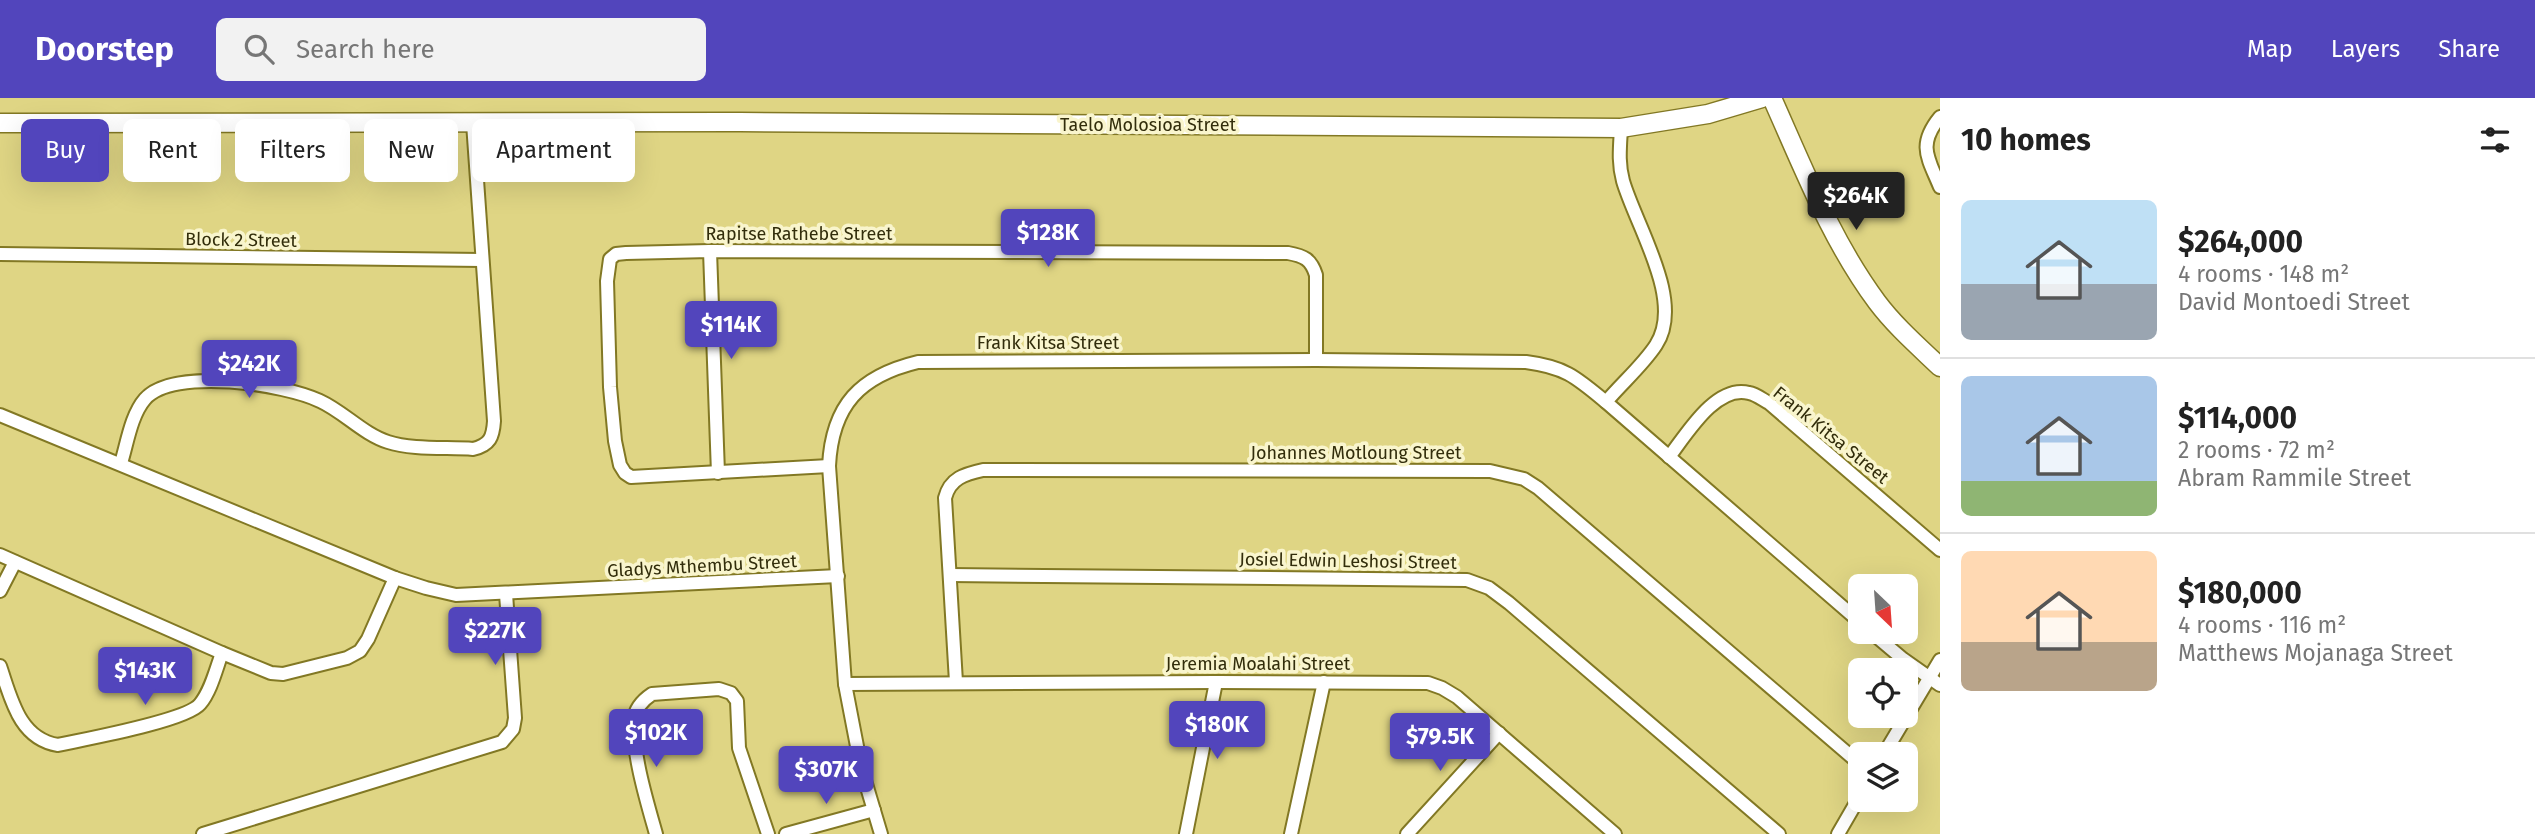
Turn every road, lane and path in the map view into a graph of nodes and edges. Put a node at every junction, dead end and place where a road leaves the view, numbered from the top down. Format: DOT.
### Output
graph roads {
  1 [pos="1762,98"];
  2 [pos="1772,98"];
  3 [pos="1940,117"];
  4 [pos="0,123"];
  5 [pos="472,123"];
  6 [pos="635,123"];
  7 [pos="1621,128"];
  8 [pos="477,182"];
  9 [pos="1940,187"];
  10 [pos="710,251"];
  11 [pos="0,254"];
  12 [pos="482,260"];
  13 [pos="1316,360"];
  14 [pos="1940,367"];
  15 [pos="1606,401"];
  16 [pos="0,415"];
  17 [pos="1669,457"];
  18 [pos="121,463"];
  19 [pos="829,466"];
  20 [pos="718,473"];
  21 [pos="1940,550"];
  22 [pos="0,555"];
  23 [pos="15,562"];
  24 [pos="950,575"];
  25 [pos="838,576"];
  26 [pos="394,578"];
  27 [pos="0,592"];
  28 [pos="506,594"];
  29 [pos="1848,612"];
  30 [pos="1886,644"];
  31 [pos="222,653"];
  32 [pos="1940,660"];
  33 [pos="0,666"];
  34 [pos="1216,681"];
  35 [pos="956,682"];
  36 [pos="1324,682"];
  37 [pos="1934,682"];
  38 [pos="845,684"];
  39 [pos="1499,733"];
  40 [pos="1892,742"];
  41 [pos="1848,754"];
  42 [pos="874,810"];
  43 [pos="1851,812"];
  44 [pos="203,834"];
  45 [pos="656,834"];
  46 [pos="768,834"];
  47 [pos="786,834"];
  48 [pos="881,834"];
  49 [pos="1186,834"];
  50 [pos="1291,834"];
  51 [pos="1407,834"];
  52 [pos="1615,834"];
  53 [pos="1779,834"];
  54 [pos="1838,834"];
  1 -- 7 [label="street, Taelo Molosioa Street"];
  2 -- 14 [label="street"];
  3 -- 9 [label="street"];
  4 -- 5 [label="street, Taelo Molosioa Street"];
  6 -- 7 [label="street, Taelo Molosioa Street"];
  7 -- 15 [label="street"];
  8 -- 12 [label="street"];
  10 -- 13 [label="street, Rapitse Rathebe Street"];
  10 -- 20 [label="street"];
  10 -- 20 [label="street, Rapitse Rathebe Street"];
  11 -- 12 [label="street, Block 2 Street"];
  12 -- 18 [label="street"];
  13 -- 15 [label="street, Frank Kitsa Street"];
  13 -- 19 [label="street, Frank Kitsa Street"];
  15 -- 17 [label="street, Frank Kitsa Street"];
  16 -- 18 [label="street, Gladys Mthembu Street"];
  17 -- 21 [label="street, Frank Kitsa Street"];
  17 -- 29 [label="street, Frank Kitsa Street"];
  18 -- 26 [label="street, Gladys Mthembu Street"];
  19 -- 20 [label="street, Rapitse Rathebe Street"];
  19 -- 25 [label="street, Frank Kitsa Street"];
  22 -- 23 [label="street"];
  23 -- 27 [label="street"];
  23 -- 31 [label="street"];
  24 -- 35 [label="street, Johannes Motloung Street"];
  24 -- 41 [label="street, Johannes Motloung Street"];
  24 -- 53 [label="street, Josiel Edwin Leshosi Street"];
  25 -- 28 [label="street, Gladys Mthembu Street"];
  25 -- 38 [label="street, Frank Kitsa Street"];
  26 -- 28 [label="street, Gladys Mthembu Street"];
  26 -- 31 [label="street"];
  28 -- 44 [label="street"];
  30 -- 37 [label="street"];
  31 -- 33 [label="street"];
  32 -- 37 [label="street"];
  34 -- 35 [label="street, Jeremia Moalahi Street"];
  34 -- 36 [label="street, Jeremia Moalahi Street"];
  34 -- 49 [label="street"];
  35 -- 38 [label="street, Jeremia Moalahi Street"];
  36 -- 39 [label="street, Jeremia Moalahi Street"];
  36 -- 50 [label="street"];
  37 -- 40 [label="street"];
  38 -- 42 [label="street, Frank Kitsa Street"];
  39 -- 51 [label="street"];
  39 -- 52 [label="street, Jeremia Moalahi Street"];
  42 -- 47 [label="street"];
  42 -- 48 [label="street, Frank Kitsa Street"];
  43 -- 54 [label="street"];
  45 -- 46 [label="street"];
}
